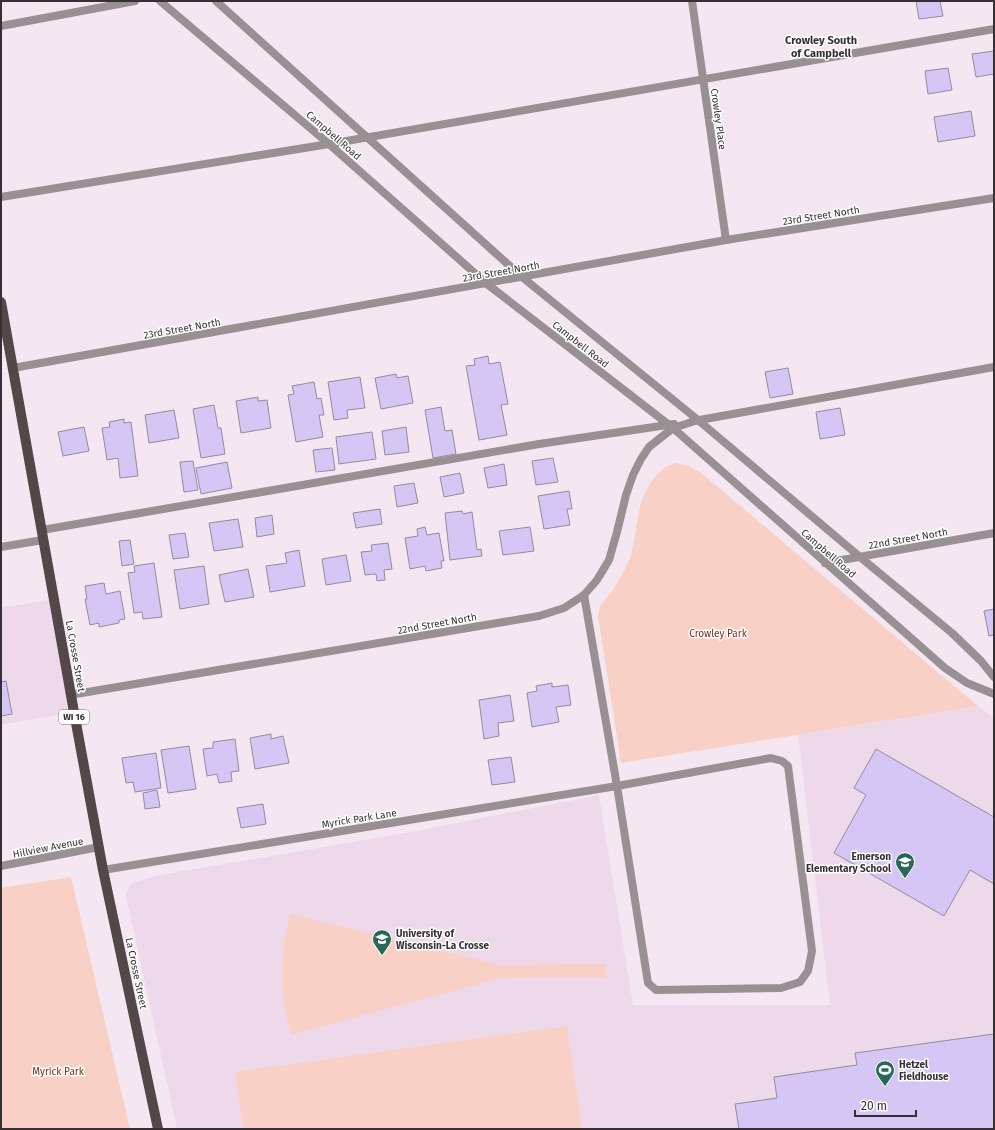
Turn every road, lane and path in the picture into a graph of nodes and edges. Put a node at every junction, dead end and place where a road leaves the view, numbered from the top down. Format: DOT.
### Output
graph roads {
  1 [pos="135,1"];
  2 [pos="160,1"];
  3 [pos="216,1"];
  4 [pos="692,1"];
  5 [pos="1,26"];
  6 [pos="994,29"];
  7 [pos="703,79"];
  8 [pos="366,137"];
  9 [pos="329,144"];
  10 [pos="1,197"];
  11 [pos="994,198"];
  12 [pos="726,240"];
  13 [pos="522,277"];
  14 [pos="487,284"];
  15 [pos="1,302"];
  16 [pos="994,367"];
  17 [pos="13,368"];
  18 [pos="698,420"];
  19 [pos="671,426"];
  20 [pos="994,533"];
  21 [pos="42,535"];
  22 [pos="1,547"];
  23 [pos="860,557"];
  24 [pos="825,563"];
  25 [pos="584,595"];
  26 [pos="994,677"];
  27 [pos="994,694"];
  28 [pos="70,695"];
  29 [pos="617,786"];
  30 [pos="99,847"];
  31 [pos="1,866"];
  32 [pos="103,870"];
  33 [pos="158,1129"];
  1 -- 5 [label="street"];
  2 -- 9 [label="street, Campbell Road"];
  3 -- 8 [label="street, Campbell Road"];
  4 -- 7 [label="street, Crowley Place"];
  6 -- 7 [label="street"];
  7 -- 8 [label="street"];
  7 -- 12 [label="street, Crowley Place"];
  8 -- 9 [label="street"];
  8 -- 13 [label="street, Campbell Road"];
  9 -- 10 [label="street"];
  9 -- 14 [label="street, Campbell Road"];
  11 -- 12 [label="street, 23rd Street North"];
  12 -- 13 [label="street, 23rd Street North"];
  13 -- 14 [label="street, 23rd Street North"];
  13 -- 18 [label="street, Campbell Road"];
  14 -- 17 [label="street, 23rd Street North"];
  14 -- 19 [label="street, Campbell Road"];
  15 -- 17 [label="main road, La Crosse Street / WI 16"];
  16 -- 18 [label="street, 22nd Street North"];
  17 -- 21 [label="main road, La Crosse Street / WI 16"];
  18 -- 19 [label="street, 22nd Street North"];
  18 -- 23 [label="street, Campbell Road"];
  19 -- 21 [label="street"];
  19 -- 24 [label="street, Campbell Road"];
  19 -- 25 [label="street, 22nd Street North"];
  20 -- 23 [label="street, 22nd Street North"];
  21 -- 22 [label="street"];
  21 -- 28 [label="main road, La Crosse Street / WI 16"];
  23 -- 24 [label="street, 22nd Street North"];
  23 -- 26 [label="street, Campbell Road"];
  24 -- 27 [label="street, Campbell Road"];
  25 -- 28 [label="street, 22nd Street North"];
  25 -- 29 [label="street"];
  28 -- 30 [label="main road, La Crosse Street / WI 16"];
  29 -- 29 [label="street, Myrick Park Lane"];
  29 -- 32 [label="street, Myrick Park Lane"];
  30 -- 31 [label="street, Hillview Avenue"];
  30 -- 32 [label="main road, La Crosse Street / WI 16"];
  32 -- 33 [label="main road, La Crosse Street / WI 16"];
}
